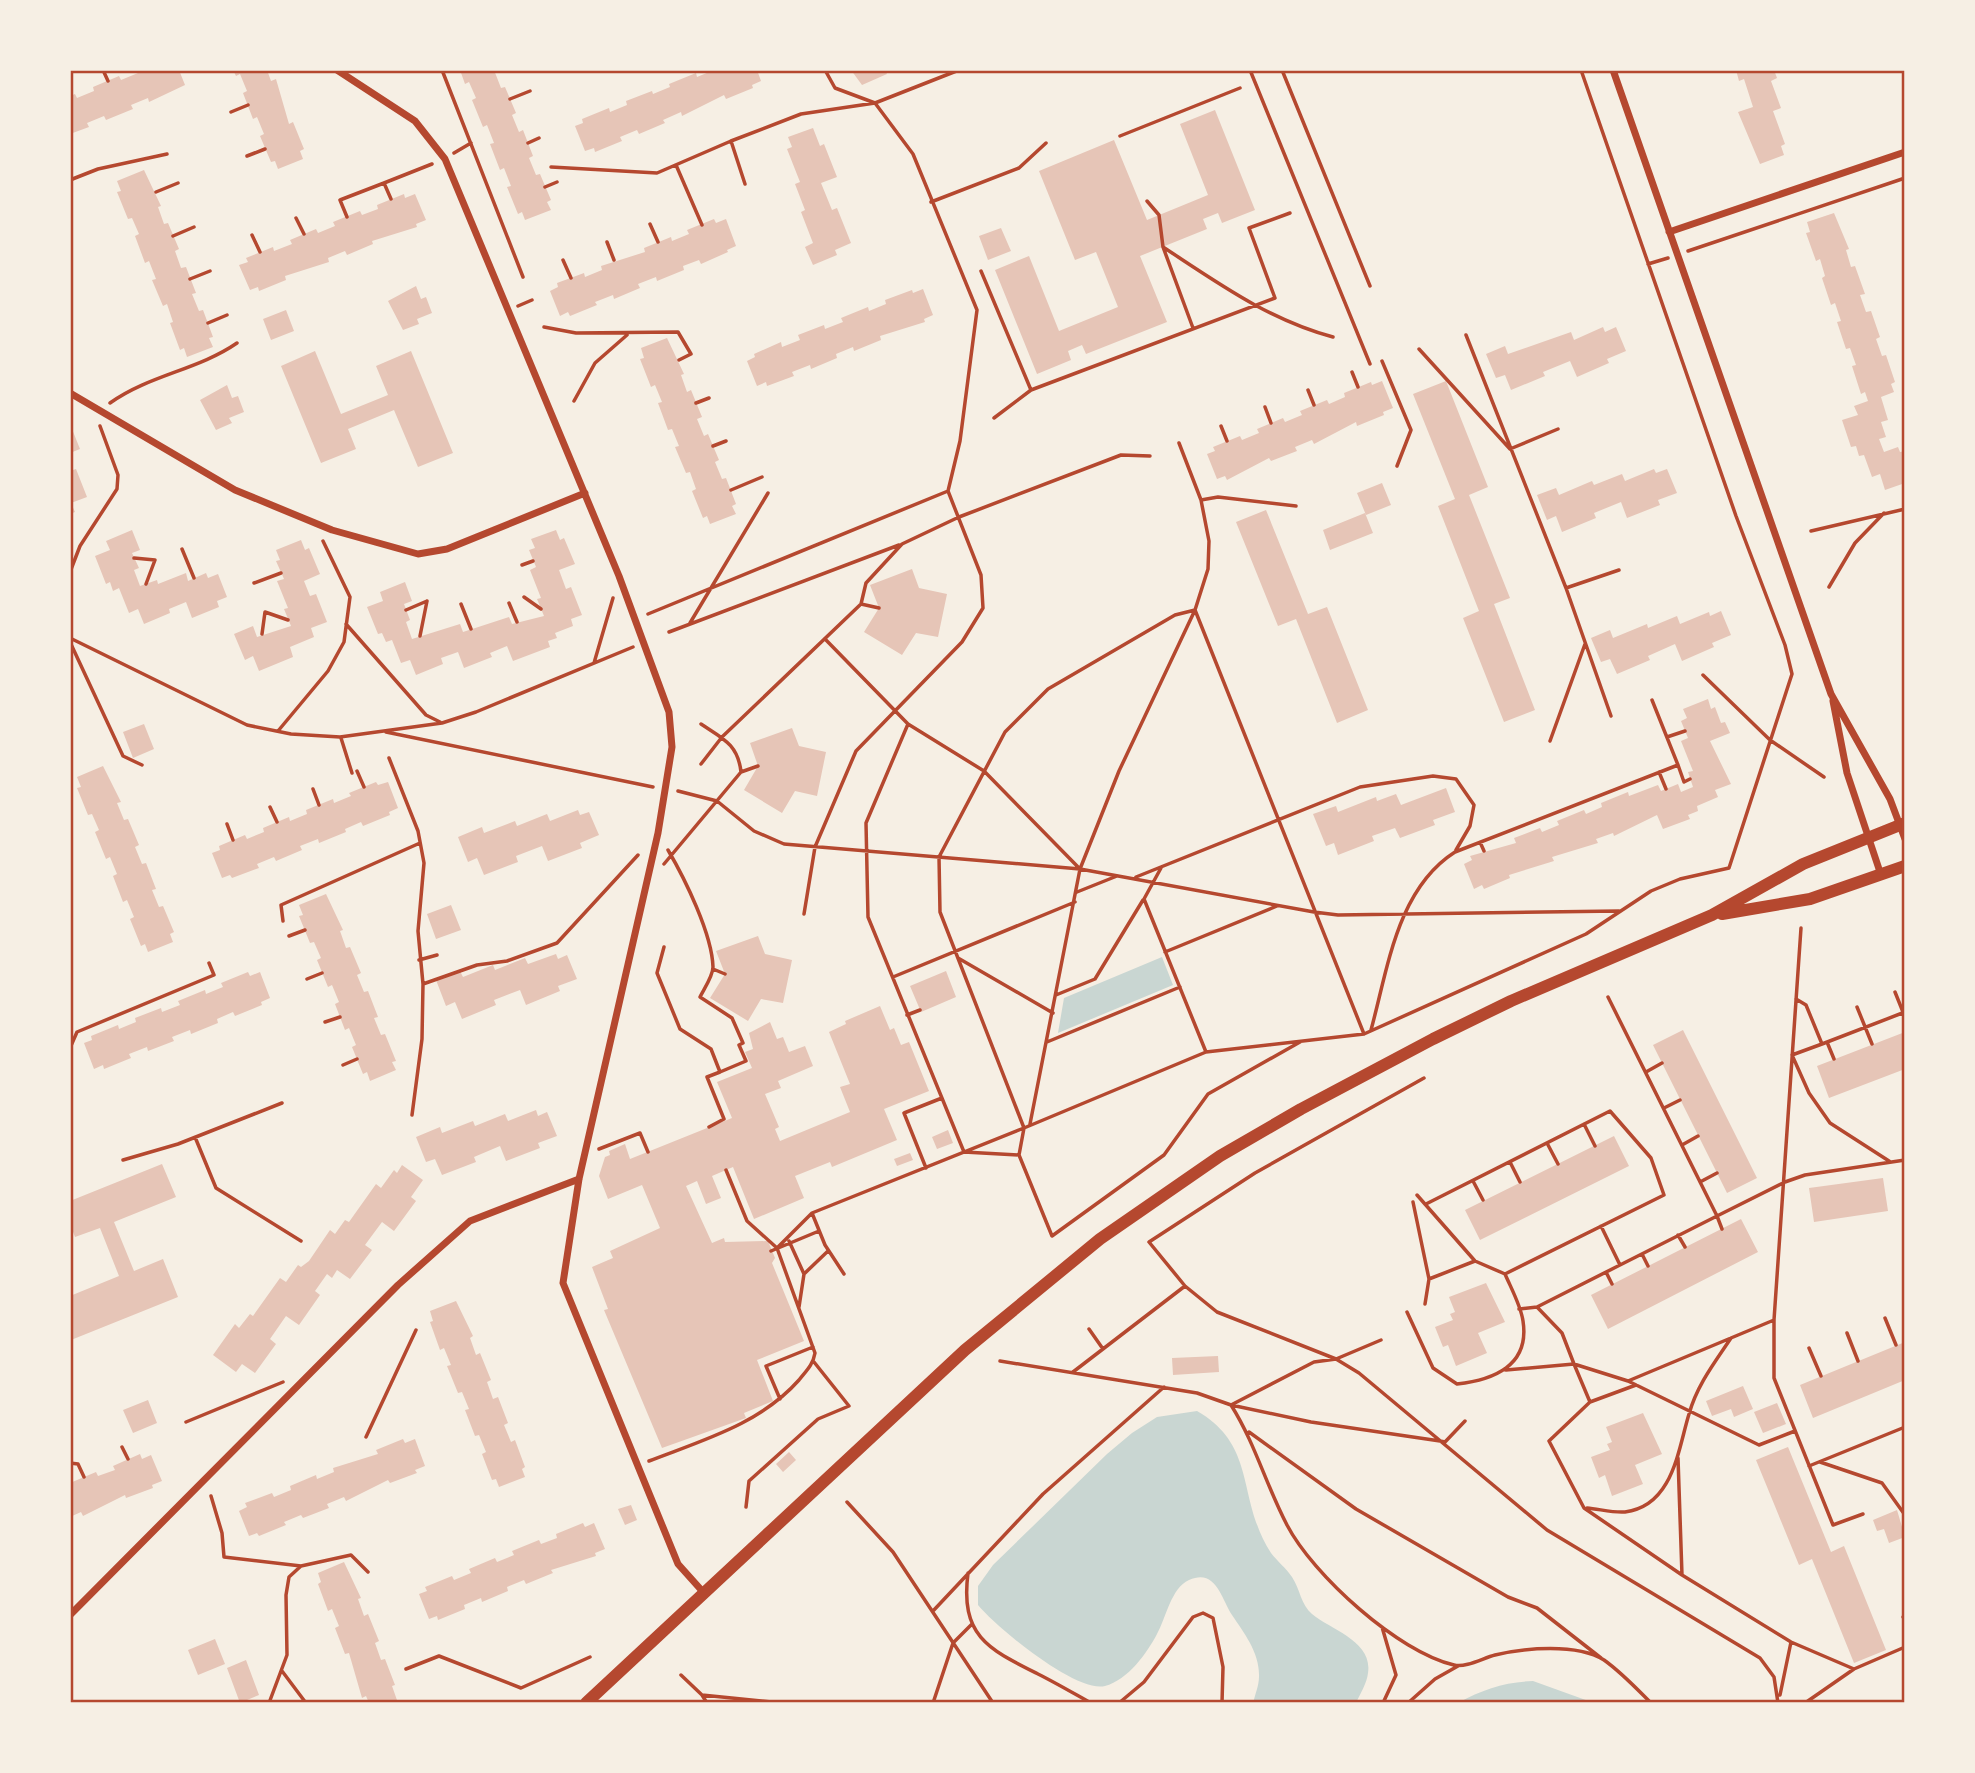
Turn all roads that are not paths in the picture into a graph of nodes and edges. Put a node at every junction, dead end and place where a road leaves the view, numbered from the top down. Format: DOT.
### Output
graph roads {
  1 [pos="337,70"];
  2 [pos="1613,70"];
  3 [pos="1905,152"];
  4 [pos="1669,232"];
  5 [pos="70,393"];
  6 [pos="585,493"];
  7 [pos="1831,694"];
  8 [pos="1903,824"];
  9 [pos="1867,836"];
  10 [pos="1905,839"];
  11 [pos="1905,866"];
  12 [pos="1881,875"];
  13 [pos="1712,915"];
  14 [pos="579,1179"];
  15 [pos="704,1593"];
  16 [pos="70,1615"];
  17 [pos="586,1703"];
  1 -- 6 [label="street"];
  2 -- 4 [label="street"];
  3 -- 4 [label="street"];
  4 -- 7 [label="street"];
  5 -- 6 [label="street"];
  6 -- 14 [label="street"];
  7 -- 8 [label="street"];
  7 -- 9 [label="street"];
  8 -- 9 [label="main road"];
  8 -- 10 [label="street"];
  9 -- 12 [label="street"];
  9 -- 13 [label="main road"];
  11 -- 12 [label="main road"];
  12 -- 13 [label="main road"];
  13 -- 15 [label="main road"];
  14 -- 15 [label="street"];
  14 -- 16 [label="street"];
  15 -- 17 [label="main road"];
}
